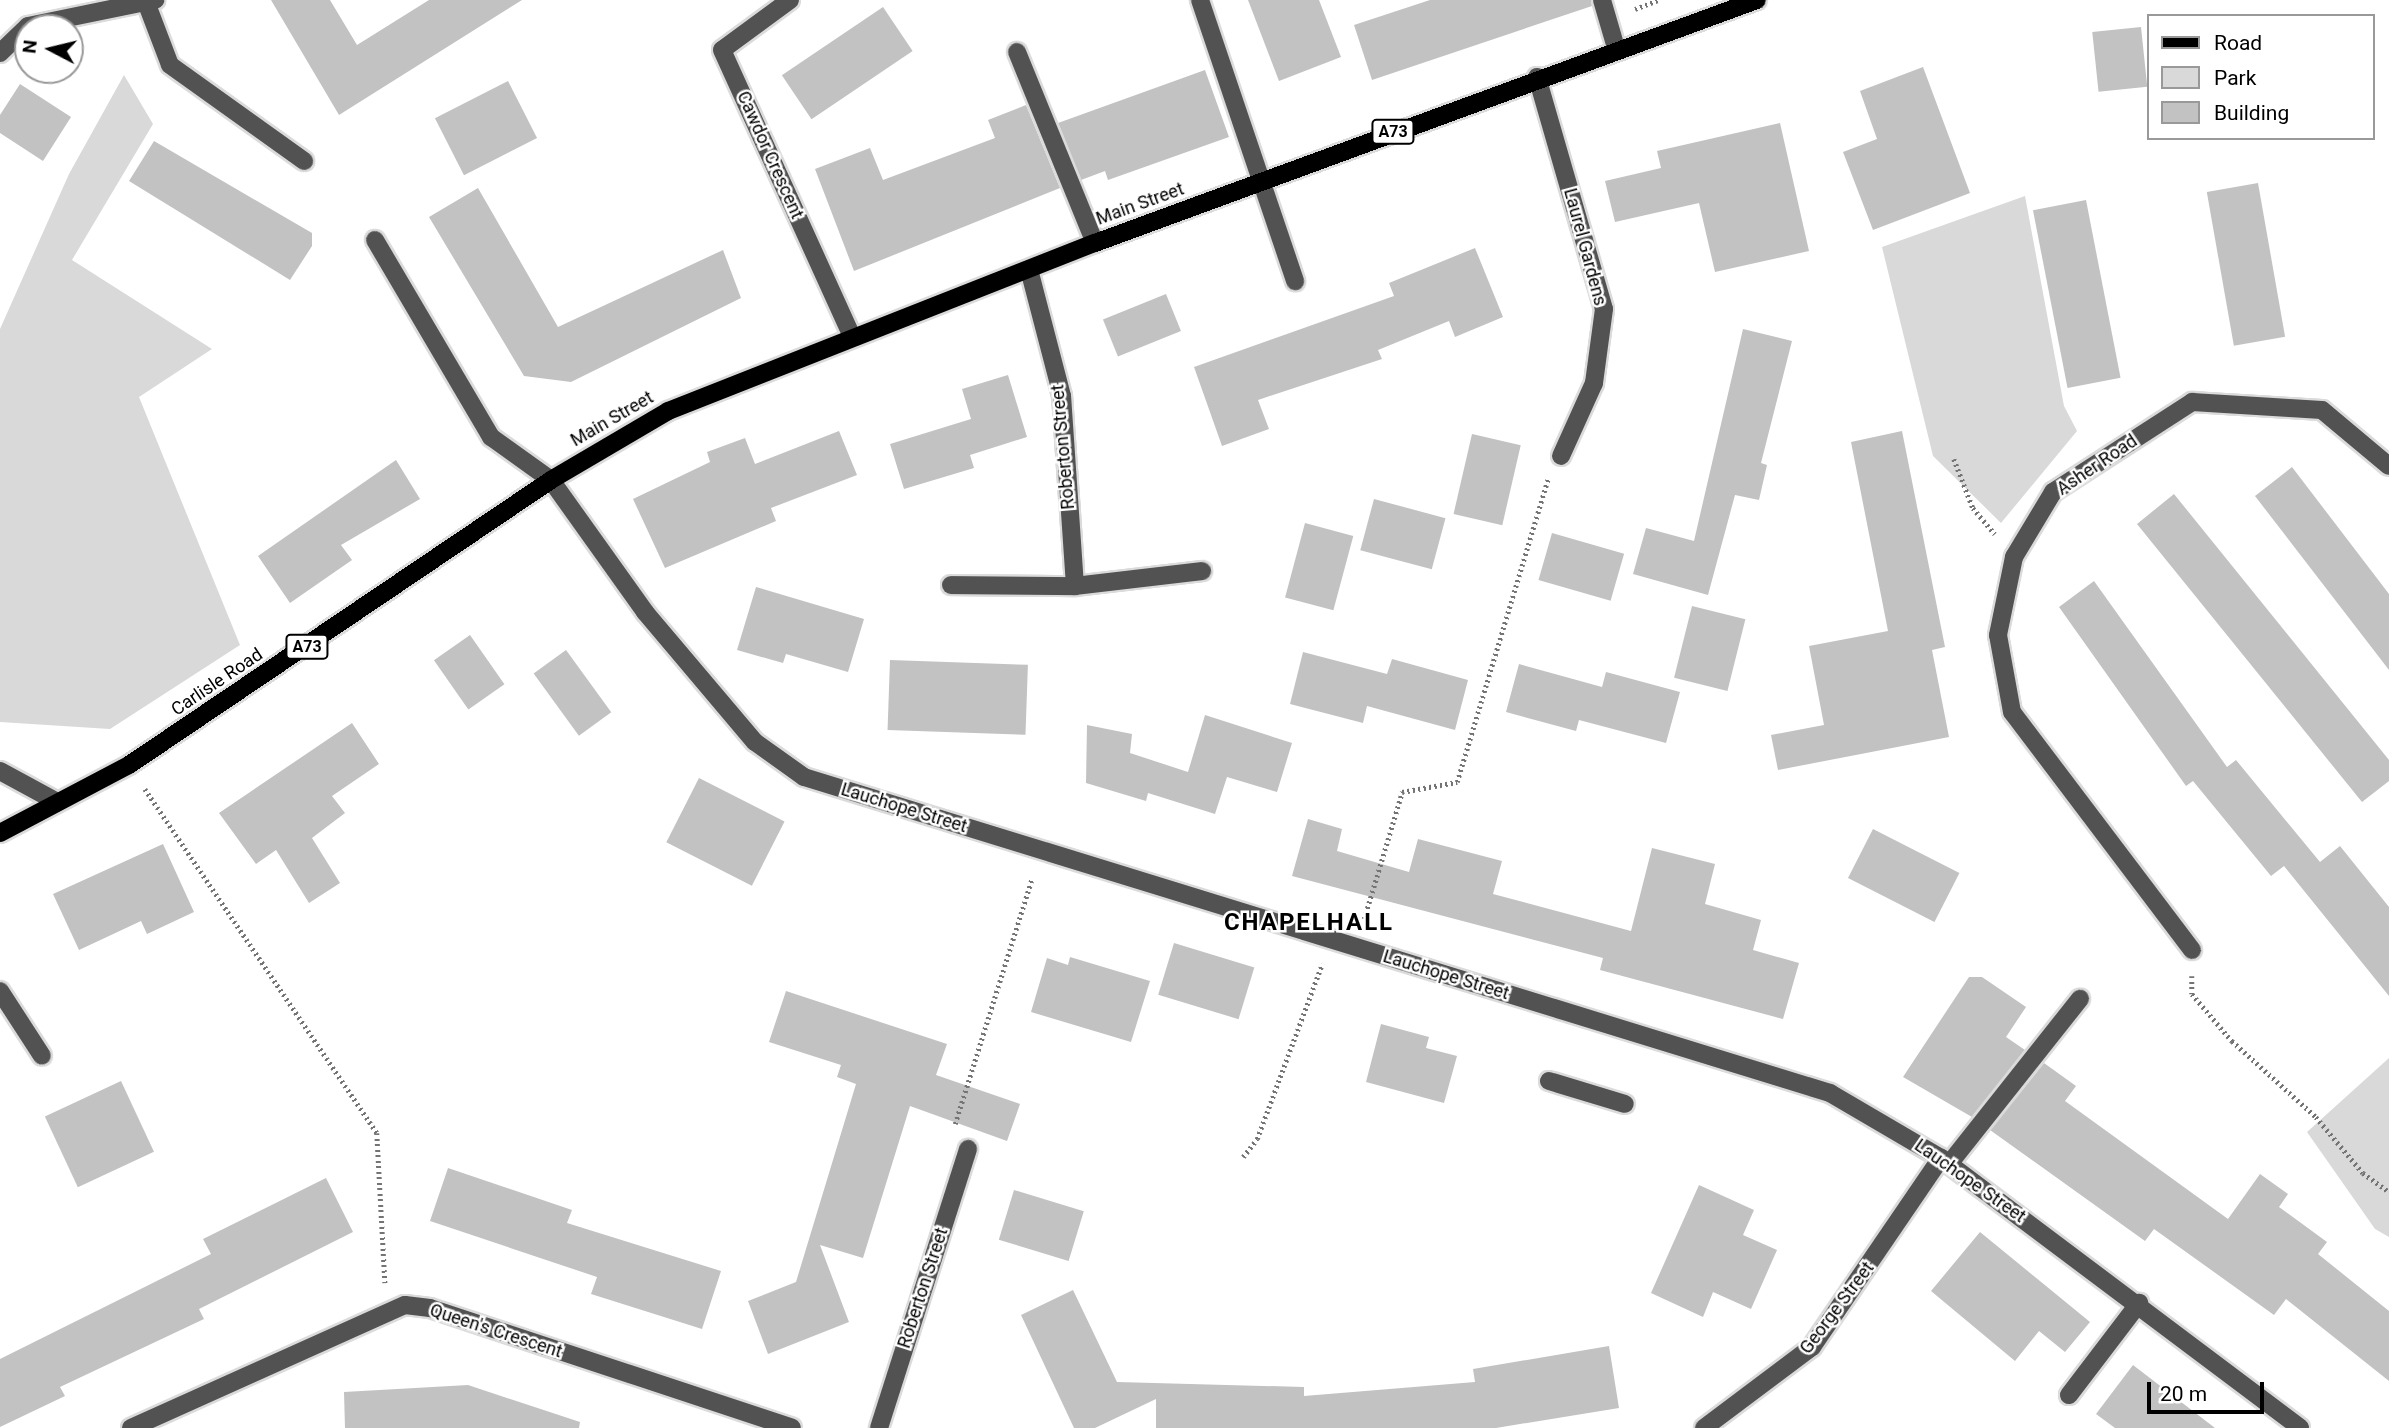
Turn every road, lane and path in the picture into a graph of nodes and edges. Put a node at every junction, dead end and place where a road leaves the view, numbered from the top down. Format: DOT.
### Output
graph roads {
  1 [pos="790,0"];
  2 [pos="1200,0"];
  3 [pos="1602,0"];
  4 [pos="1758,0"];
  5 [pos="150,1"];
  6 [pos="1616,48"];
  7 [pos="0,52"];
  8 [pos="1017,52"];
  9 [pos="1537,77"];
  10 [pos="304,161"];
  11 [pos="1263,181"];
  12 [pos="375,240"];
  13 [pos="1095,243"];
  14 [pos="1029,269"];
  15 [pos="1295,281"];
  16 [pos="852,337"];
  17 [pos="1561,456"];
  18 [pos="1954,460"];
  19 [pos="2389,466"];
  20 [pos="551,480"];
  21 [pos="2014,557"];
  22 [pos="1202,571"];
  23 [pos="951,585"];
  24 [pos="1075,586"];
  25 [pos="129,765"];
  26 [pos="0,771"];
  27 [pos="57,802"];
  28 [pos="0,833"];
  29 [pos="1041,850"];
  30 [pos="1331,939"];
  31 [pos="1356,947"];
  32 [pos="2192,950"];
  33 [pos="0,991"];
  34 [pos="2080,999"];
  35 [pos="43,1056"];
  36 [pos="1549,1081"];
  37 [pos="1625,1104"];
  38 [pos="968,1149"];
  39 [pos="1243,1157"];
  40 [pos="1945,1161"];
  41 [pos="2389,1192"];
  42 [pos="2138,1303"];
  43 [pos="386,1309"];
  44 [pos="2069,1395"];
  45 [pos="131,1428"];
  46 [pos="792,1428"];
  47 [pos="879,1428"];
  48 [pos="1704,1428"];
  49 [pos="2300,1428"];
  1 -- 16 [label="street, Cawdor Crescent"];
  2 -- 11 [label="street"];
  3 -- 6 [label="street"];
  4 -- 6 [label="main road, Main Street / A73"];
  5 -- 7 [label="street"];
  5 -- 10 [label="street"];
  6 -- 9 [label="main road, Main Street / A73"];
  8 -- 13 [label="street"];
  9 -- 11 [label="main road, Main Street / A73"];
  9 -- 17 [label="street, Laurel Gardens"];
  11 -- 13 [label="main road, Main Street / A73"];
  11 -- 15 [label="street"];
  12 -- 20 [label="street, Lauchope Street"];
  13 -- 14 [label="main road, Main Street / A73"];
  14 -- 16 [label="main road, Main Street / A73"];
  14 -- 24 [label="street, Roberton Street"];
  16 -- 20 [label="main road, Main Street / A73"];
  17 -- 31 [label="path"];
  18 -- 21 [label="path"];
  19 -- 21 [label="street, Asher Road"];
  20 -- 25 [label="main road, Carlisle Road / A73"];
  20 -- 29 [label="street, Lauchope Street"];
  21 -- 32 [label="street, Asher Road"];
  22 -- 24 [label="street"];
  23 -- 24 [label="street"];
  25 -- 27 [label="main road, Carlisle Road / A73"];
  25 -- 43 [label="path"];
  26 -- 27 [label="street"];
  27 -- 28 [label="main road, Carlisle Road / A73"];
  29 -- 30 [label="street, Lauchope Street"];
  29 -- 38 [label="path"];
  30 -- 31 [label="street, Lauchope Street"];
  30 -- 39 [label="path"];
  31 -- 40 [label="street, Lauchope Street"];
  32 -- 41 [label="path"];
  33 -- 35 [label="street"];
  34 -- 40 [label="street, George Street"];
  36 -- 37 [label="street"];
  38 -- 47 [label="street, Roberton Street"];
  40 -- 42 [label="street, Lauchope Street"];
  40 -- 48 [label="street, George Street"];
  42 -- 44 [label="street"];
  42 -- 49 [label="street, Lauchope Street"];
  43 -- 45 [label="street, Queen's Crescent"];
  43 -- 46 [label="street, Queen's Crescent"];
}
